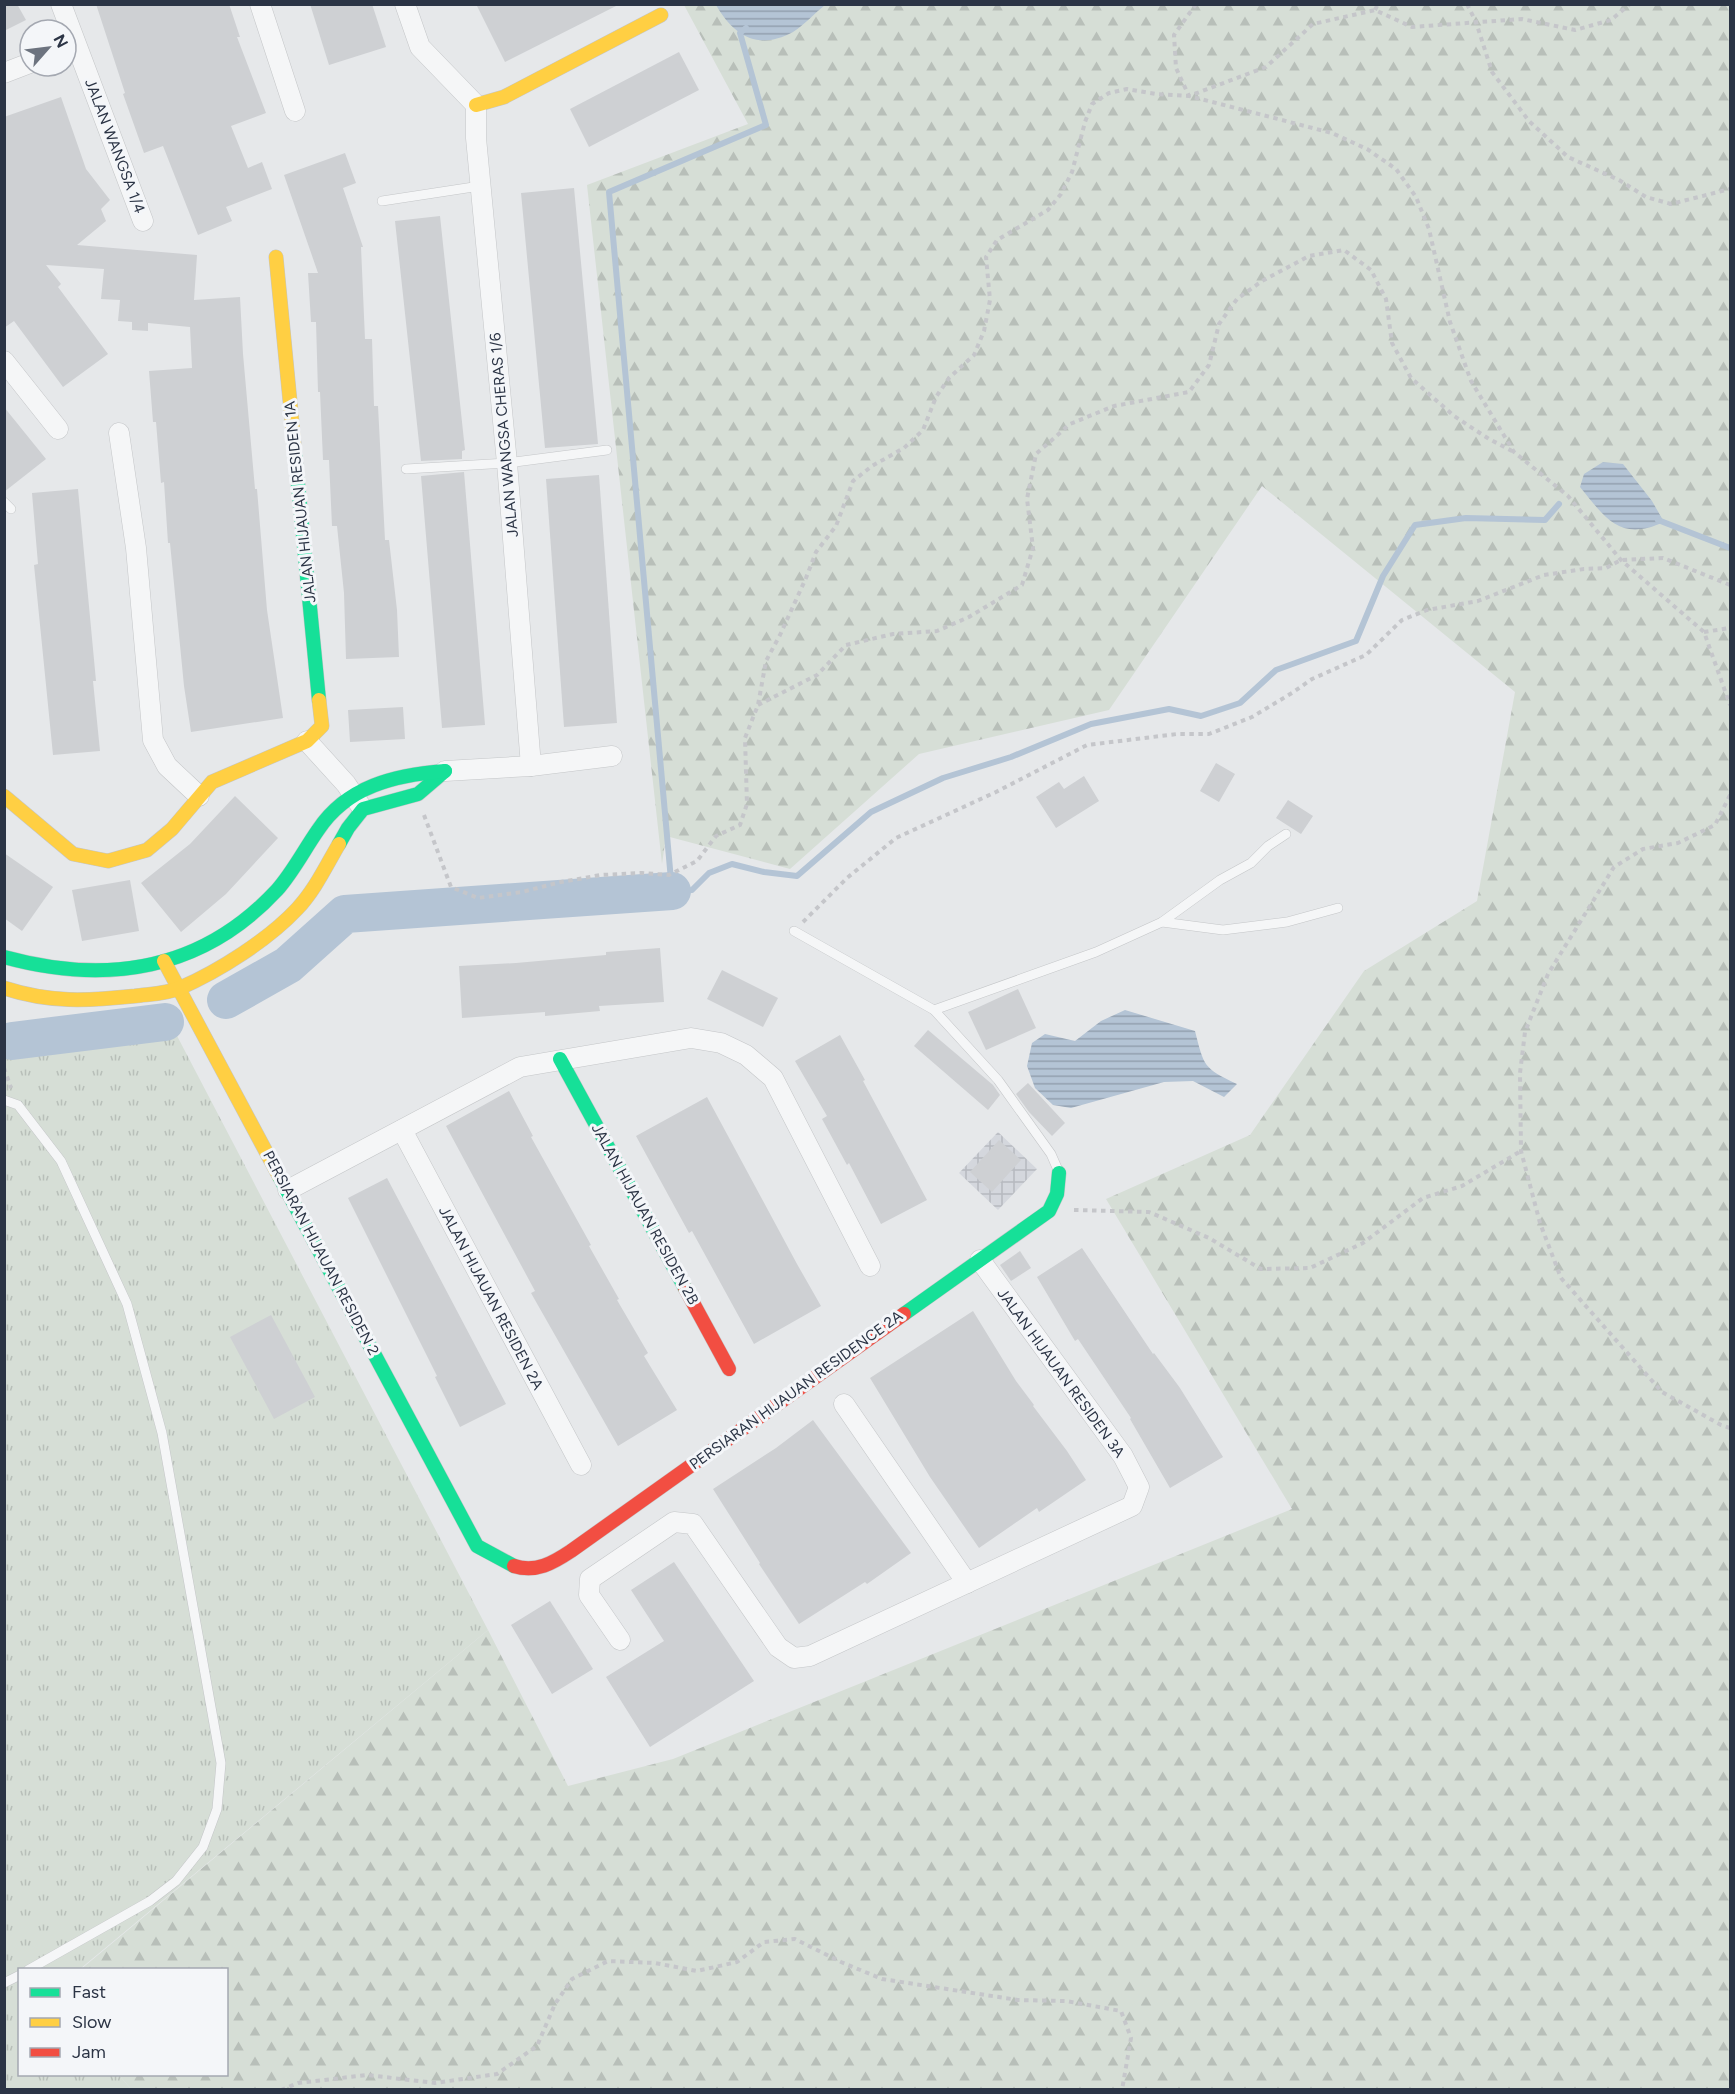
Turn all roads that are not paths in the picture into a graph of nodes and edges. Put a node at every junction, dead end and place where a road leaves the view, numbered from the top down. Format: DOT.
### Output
graph roads {
  1 [pos="260,4"];
  2 [pos="405,4"];
  3 [pos="661,15"];
  4 [pos="78,63"];
  5 [pos="476,105"];
  6 [pos="295,111"];
  7 [pos="480,186"];
  8 [pos="381,201"];
  9 [pos="143,221"];
  10 [pos="276,257"];
  11 [pos="4,361"];
  12 [pos="58,429"];
  13 [pos="119,433"];
  14 [pos="607,450"];
  15 [pos="507,463"];
  16 [pos="406,469"];
  17 [pos="307,741"];
  18 [pos="612,756"];
  19 [pos="531,766"];
  20 [pos="445,771"];
  21 [pos="4,796"];
  22 [pos="199,796"];
  23 [pos="358,802"];
  24 [pos="1286,834"];
  25 [pos="1338,908"];
  26 [pos="1162,922"];
  27 [pos="794,931"];
  28 [pos="4,957"];
  29 [pos="164,961"];
  30 [pos="4,988"];
  31 [pos="179,988"];
  32 [pos="934,1010"];
  33 [pos="560,1059"];
  34 [pos="4,1100"];
  35 [pos="402,1130"];
  36 [pos="1059,1173"];
  37 [pos="288,1190"];
  38 [pos="980,1260"];
  39 [pos="870,1266"];
  40 [pos="729,1368"];
  41 [pos="844,1404"];
  42 [pos="581,1466"];
  43 [pos="477,1546"];
  44 [pos="967,1583"];
  45 [pos="620,1640"];
  46 [pos="32,1968"];
  47 [pos="18,1976"];
  48 [pos="4,1983"];
  1 -- 6 [label="street"];
  2 -- 5 [label="street"];
  3 -- 5 [label="street"];
  4 -- 9 [label="street, JALAN WANGSA 1/4"];
  5 -- 7 [label="street, JALAN WANGSA CHERAS 1/6"];
  7 -- 8 [label="lane"];
  7 -- 15 [label="street, JALAN WANGSA CHERAS 1/6"];
  10 -- 17 [label="street, JALAN HIJAUAN RESIDEN 1A"];
  11 -- 12 [label="street"];
  13 -- 22 [label="street"];
  14 -- 15 [label="lane"];
  15 -- 16 [label="lane"];
  15 -- 19 [label="street, JALAN WANGSA CHERAS 1/6"];
  17 -- 22 [label="street"];
  17 -- 23 [label="street"];
  18 -- 19 [label="street"];
  19 -- 20 [label="street"];
  20 -- 23 [label="street"];
  20 -- 23 [label="street"];
  21 -- 22 [label="street"];
  23 -- 29 [label="street"];
  23 -- 31 [label="street"];
  24 -- 26 [label="lane"];
  25 -- 26 [label="lane"];
  26 -- 32 [label="lane"];
  27 -- 32 [label="lane"];
  28 -- 29 [label="street"];
  29 -- 31 [label="street, PERSIARAN HIJAUAN RESIDEN 2"];
  30 -- 31 [label="street"];
  31 -- 37 [label="street, PERSIARAN HIJAUAN RESIDEN 2"];
  32 -- 36 [label="lane"];
  33 -- 35 [label="street"];
  33 -- 39 [label="street"];
  33 -- 40 [label="street, JALAN HIJAUAN RESIDEN 2B"];
  34 -- 46 [label="lane"];
  35 -- 37 [label="street"];
  35 -- 42 [label="street, JALAN HIJAUAN RESIDEN 2A"];
  36 -- 38 [label="street, PERSIARAN HIJAUAN RESIDENCE 2A"];
  37 -- 43 [label="street, PERSIARAN HIJAUAN RESIDEN 2"];
  38 -- 43 [label="street, PERSIARAN HIJAUAN RESIDENCE 2A"];
  38 -- 44 [label="street, JALAN HIJAUAN RESIDEN 3A"];
  41 -- 44 [label="street"];
  44 -- 45 [label="street"];
  47 -- 48 [label="lane"];
}
